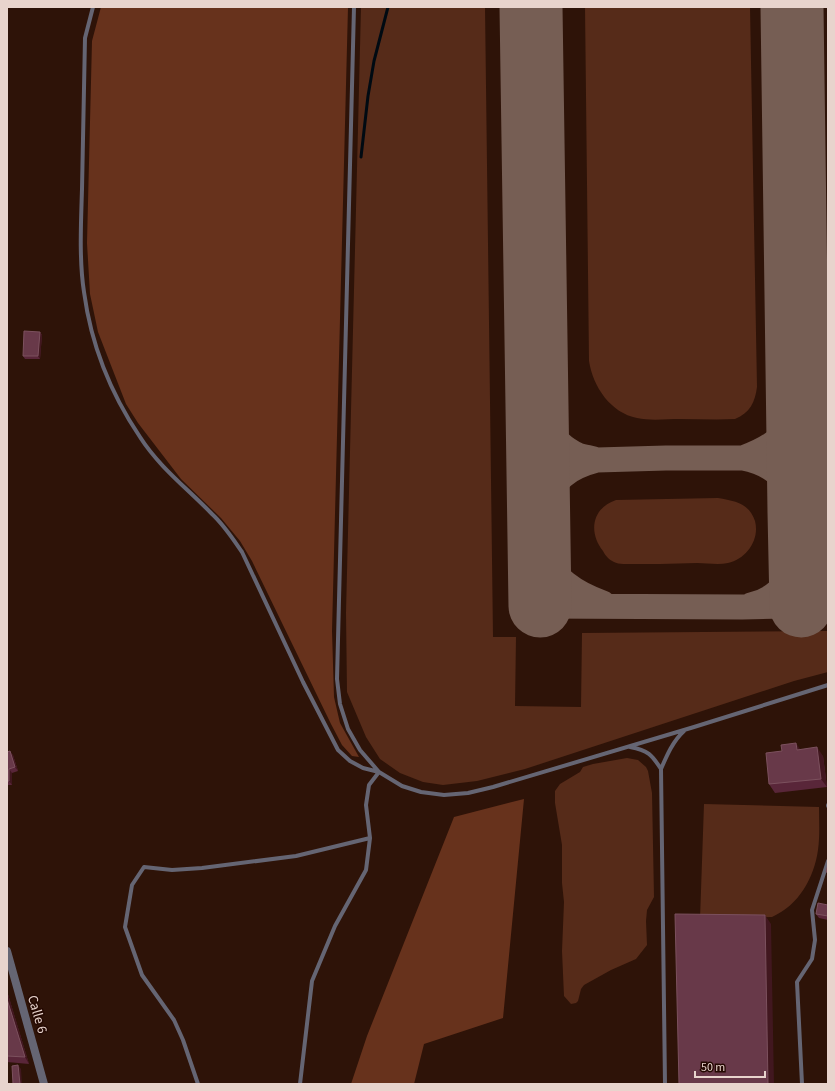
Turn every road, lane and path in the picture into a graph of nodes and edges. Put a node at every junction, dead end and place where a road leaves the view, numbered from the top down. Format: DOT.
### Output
graph roads {
  1 [pos="93,7"];
  2 [pos="354,7"];
  3 [pos="828,685"];
  4 [pos="686,730"];
  5 [pos="628,747"];
  6 [pos="662,769"];
  7 [pos="380,772"];
  8 [pos="370,838"];
  9 [pos="828,861"];
  10 [pos="7,951"];
  11 [pos="10,972"];
  12 [pos="44,1084"];
  13 [pos="198,1084"];
  14 [pos="300,1084"];
  15 [pos="665,1084"];
  16 [pos="802,1084"];
  1 -- 7 [label="lane"];
  2 -- 7 [label="lane"];
  3 -- 4 [label="lane"];
  4 -- 5 [label="lane"];
  4 -- 6 [label="lane"];
  5 -- 6 [label="lane"];
  5 -- 7 [label="lane"];
  6 -- 15 [label="lane"];
  7 -- 8 [label="lane"];
  8 -- 13 [label="lane"];
  8 -- 14 [label="lane"];
  9 -- 16 [label="lane"];
  10 -- 11 [label="street, Calle 6"];
  11 -- 12 [label="street, Calle 6"];
}
